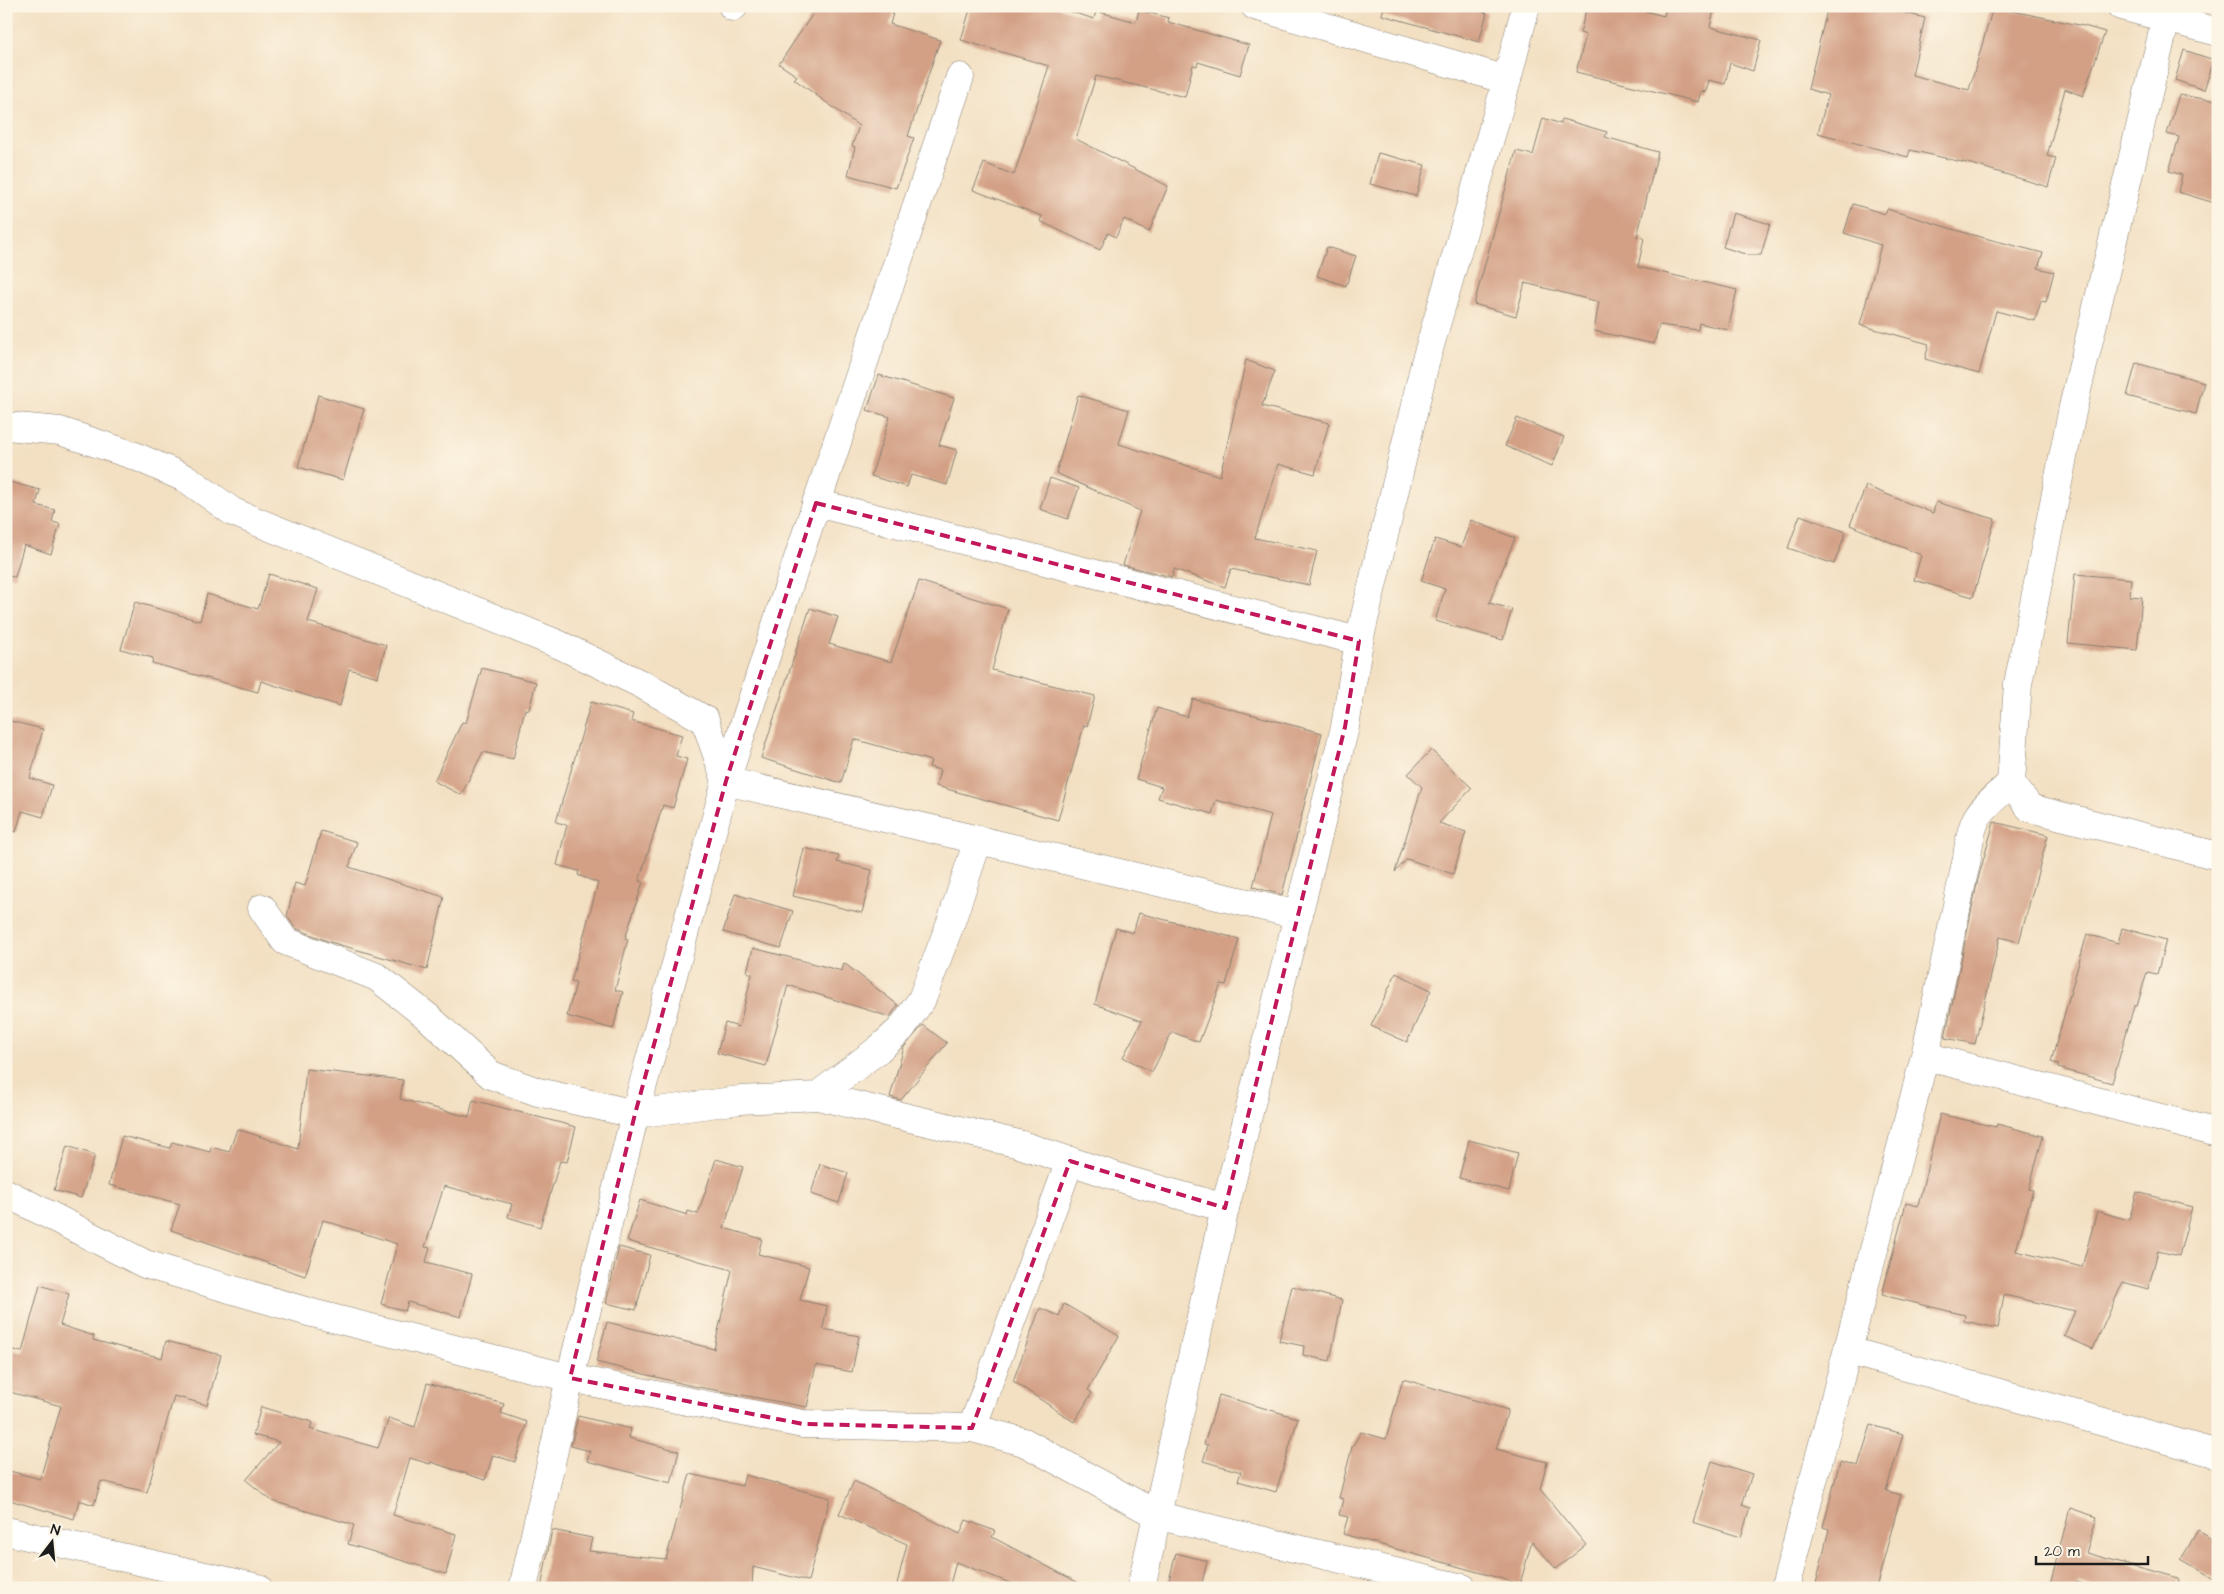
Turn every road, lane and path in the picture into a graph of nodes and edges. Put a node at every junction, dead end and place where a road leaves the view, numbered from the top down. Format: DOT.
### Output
graph roads {
  1 [pos="1255,6"];
  2 [pos="1526,6"];
  3 [pos="2121,6"];
  4 [pos="2167,12"];
  5 [pos="2218,32"];
  6 [pos="960,77"];
  7 [pos="1507,80"];
  8 [pos="6,426"];
  9 [pos="816,503"];
  10 [pos="1359,641"];
  11 [pos="726,781"];
  12 [pos="2011,783"];
  13 [pos="978,840"];
  14 [pos="2218,856"];
  15 [pos="262,908"];
  16 [pos="1299,915"];
  17 [pos="1926,1056"];
  18 [pos="817,1096"];
  19 [pos="635,1114"];
  20 [pos="2218,1132"];
  21 [pos="1070,1161"];
  22 [pos="6,1193"];
  23 [pos="1225,1208"];
  24 [pos="1848,1351"];
  25 [pos="570,1378"];
  26 [pos="972,1428"];
  27 [pos="2218,1454"];
  28 [pos="1159,1516"];
  29 [pos="6,1531"];
  30 [pos="258,1588"];
  31 [pos="523,1588"];
  32 [pos="1141,1588"];
  33 [pos="1463,1588"];
  34 [pos="1785,1588"];
  1 -- 7 [label="street"];
  2 -- 7 [label="street"];
  3 -- 4 [label="street"];
  4 -- 5 [label="street"];
  4 -- 12 [label="street"];
  6 -- 9 [label="street"];
  7 -- 10 [label="street"];
  8 -- 11 [label="street"];
  9 -- 10 [label="street"];
  9 -- 11 [label="street"];
  10 -- 16 [label="street"];
  11 -- 13 [label="street"];
  11 -- 19 [label="street"];
  12 -- 14 [label="street"];
  12 -- 17 [label="street"];
  13 -- 16 [label="street"];
  13 -- 18 [label="street"];
  15 -- 19 [label="street"];
  16 -- 23 [label="street"];
  17 -- 20 [label="street"];
  17 -- 24 [label="street"];
  18 -- 19 [label="street"];
  18 -- 21 [label="street"];
  19 -- 25 [label="street"];
  21 -- 23 [label="street"];
  21 -- 26 [label="street"];
  22 -- 25 [label="street"];
  23 -- 28 [label="street"];
  24 -- 27 [label="street"];
  24 -- 34 [label="street"];
  25 -- 26 [label="street"];
  25 -- 31 [label="street"];
  26 -- 28 [label="street"];
  28 -- 32 [label="street"];
  28 -- 33 [label="street"];
  29 -- 30 [label="street"];
}
